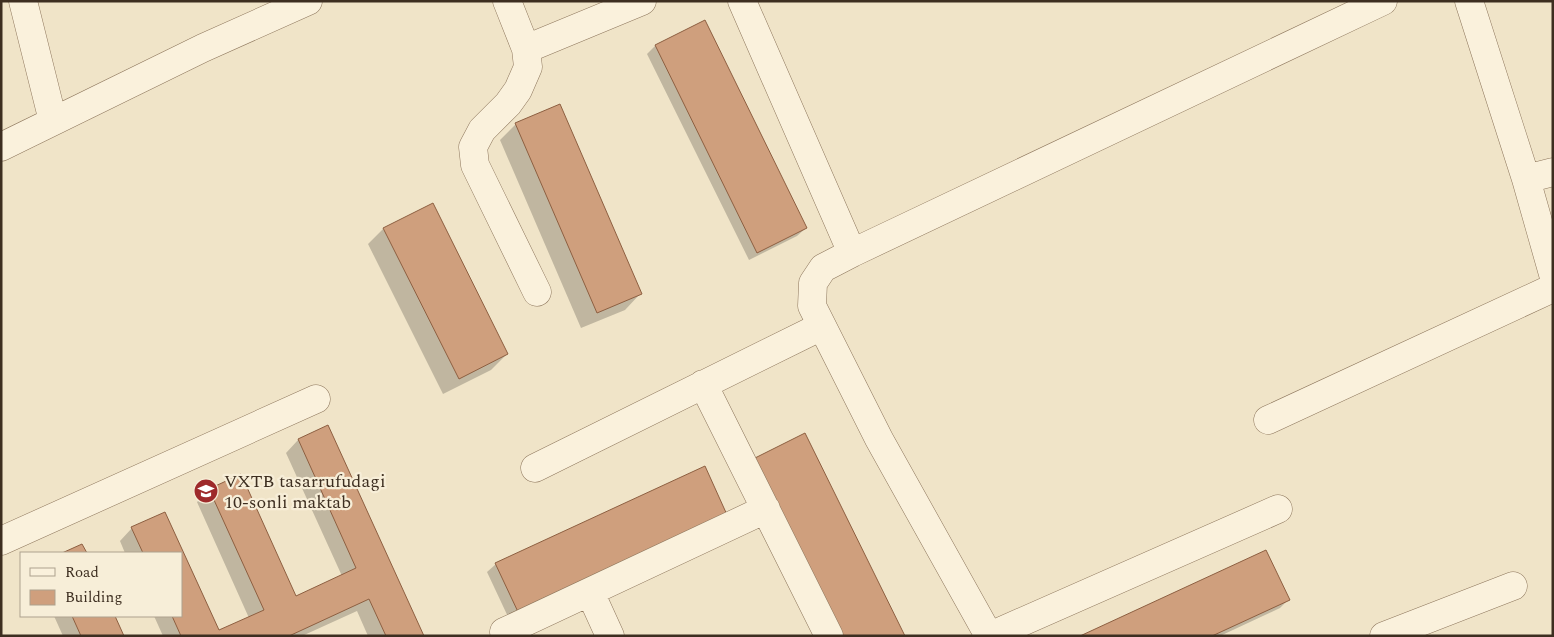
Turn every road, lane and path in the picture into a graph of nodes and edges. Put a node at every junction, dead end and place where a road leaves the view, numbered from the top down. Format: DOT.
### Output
graph roads {
  1 [pos="23,1"];
  2 [pos="308,1"];
  3 [pos="507,1"];
  4 [pos="642,1"];
  5 [pos="742,1"];
  6 [pos="1383,1"];
  7 [pos="1470,1"];
  8 [pos="526,48"];
  9 [pos="53,121"];
  10 [pos="1,147"];
  11 [pos="1553,172"];
  12 [pos="1526,179"];
  13 [pos="852,253"];
  14 [pos="1553,274"];
  15 [pos="1553,288"];
  16 [pos="538,292"];
  17 [pos="822,326"];
  18 [pos="704,384"];
  19 [pos="316,399"];
  20 [pos="1268,420"];
  21 [pos="535,468"];
  22 [pos="766,509"];
  23 [pos="1278,509"];
  24 [pos="1,541"];
  25 [pos="1513,586"];
  26 [pos="590,592"];
  27 [pos="504,632"];
  28 [pos="610,636"];
  29 [pos="829,636"];
  30 [pos="990,636"];
  31 [pos="1384,636"];
  1 -- 9 [label="street"];
  2 -- 9 [label="street"];
  3 -- 8 [label="street"];
  4 -- 8 [label="street"];
  5 -- 13 [label="street"];
  6 -- 13 [label="street"];
  7 -- 12 [label="street"];
  8 -- 16 [label="street"];
  9 -- 10 [label="street"];
  11 -- 12 [label="street"];
  12 -- 14 [label="street"];
  13 -- 17 [label="street"];
  15 -- 20 [label="street"];
  17 -- 18 [label="street"];
  17 -- 30 [label="street"];
  18 -- 21 [label="street"];
  18 -- 22 [label="street"];
  19 -- 24 [label="street"];
  22 -- 26 [label="street"];
  22 -- 29 [label="street"];
  23 -- 30 [label="street"];
  25 -- 31 [label="street"];
  26 -- 27 [label="street"];
  26 -- 28 [label="street"];
}
